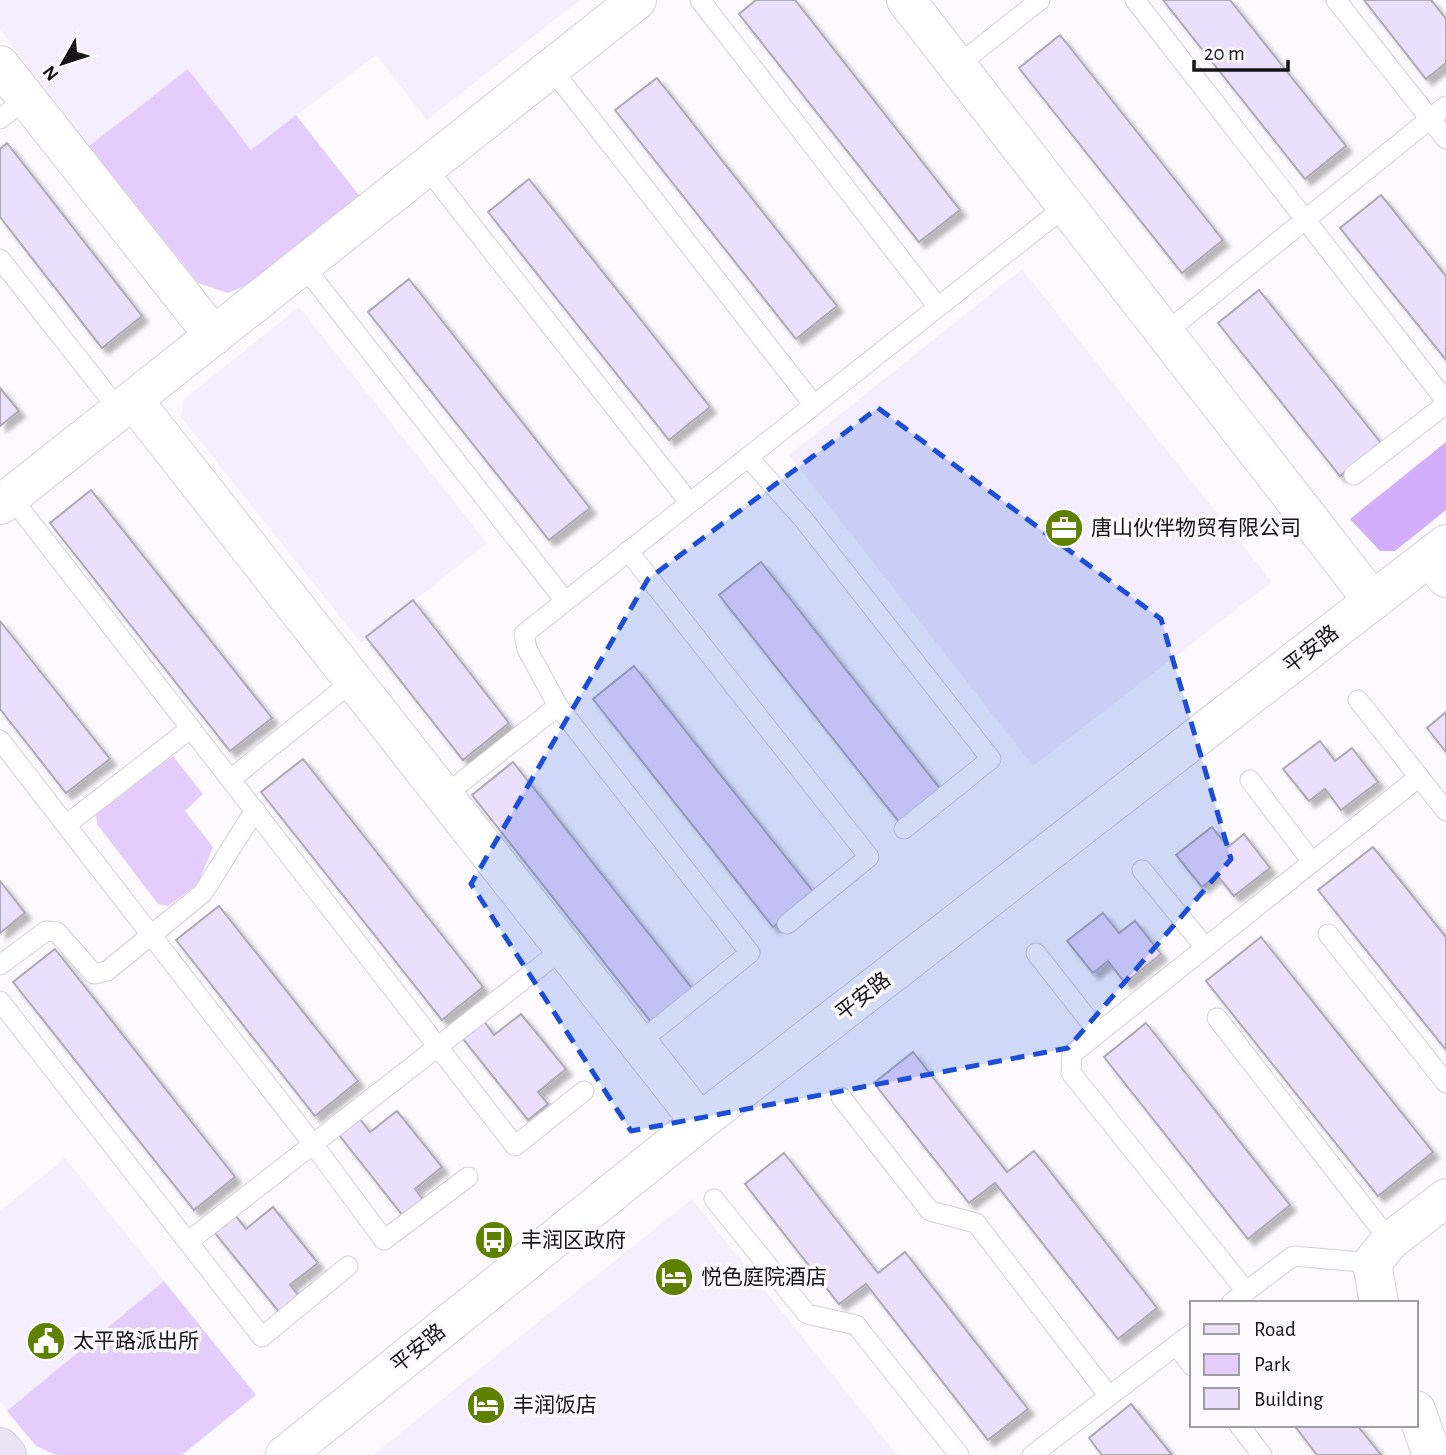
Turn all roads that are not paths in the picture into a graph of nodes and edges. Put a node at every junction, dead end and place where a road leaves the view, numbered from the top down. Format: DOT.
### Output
graph roads {
  1 [pos="637,0"];
  2 [pos="699,0"];
  3 [pos="906,0"];
  4 [pos="1040,0"];
  5 [pos="1135,0"];
  6 [pos="1336,0"];
  7 [pos="0,65"];
  8 [pos="957,66"];
  9 [pos="551,68"];
  10 [pos="1446,106"];
  11 [pos="13,108"];
  12 [pos="1430,119"];
  13 [pos="1446,139"];
  14 [pos="426,167"];
  15 [pos="1066,206"];
  16 [pos="1305,220"];
  17 [pos="0,259"];
  18 [pos="303,265"];
  19 [pos="938,307"];
  20 [pos="1165,333"];
  21 [pos="214,336"];
  22 [pos="1446,403"];
  23 [pos="814,405"];
  24 [pos="127,406"];
  25 [pos="748,457"];
  26 [pos="1354,475"];
  27 [pos="5,501"];
  28 [pos="689,502"];
  29 [pos="628,551"];
  30 [pos="1441,560"];
  31 [pos="565,601"];
  32 [pos="1373,601"];
  33 [pos="354,681"];
  34 [pos="1358,700"];
  35 [pos="558,706"];
  36 [pos="191,728"];
  37 [pos="0,740"];
  38 [pos="1419,777"];
  39 [pos="231,779"];
  40 [pos="1250,780"];
  41 [pos="444,796"];
  42 [pos="255,810"];
  43 [pos="1446,811"];
  44 [pos="66,825"];
  45 [pos="904,829"];
  46 [pos="1312,862"];
  47 [pos="1142,870"];
  48 [pos="787,924"];
  49 [pos="1328,934"];
  50 [pos="152,936"];
  51 [pos="1205,947"];
  52 [pos="564,948"];
  53 [pos="1036,953"];
  54 [pos="0,965"];
  55 [pos="0,1001"];
  56 [pos="1217,1018"];
  57 [pos="656,1029"];
  58 [pos="1098,1032"];
  59 [pos="439,1046"];
  60 [pos="1446,1083"];
  61 [pos="584,1091"];
  62 [pos="841,1097"];
  63 [pos="700,1122"];
  64 [pos="313,1144"];
  65 [pos="468,1177"];
  66 [pos="1446,1198"];
  67 [pos="714,1199"];
  68 [pos="189,1241"];
  69 [pos="1381,1252"];
  70 [pos="348,1266"];
  71 [pos="1239,1297"];
  72 [pos="1379,1301"];
  73 [pos="1190,1334"];
  74 [pos="1176,1345"];
  75 [pos="1190,1363"];
  76 [pos="1109,1396"];
  77 [pos="1418,1416"];
  78 [pos="1241,1427"];
  79 [pos="0,1447"];
  80 [pos="7,1455"];
  81 [pos="285,1455"];
  82 [pos="959,1455"];
  83 [pos="1032,1455"];
  84 [pos="1262,1455"];
  85 [pos="1432,1455"];
  1 -- 9 [label="street"];
  2 -- 19 [label="lane"];
  3 -- 8 [label="street"];
  4 -- 8 [label="lane"];
  5 -- 16 [label="lane"];
  6 -- 12 [label="lane"];
  7 -- 11 [label="street"];
  8 -- 15 [label="street"];
  9 -- 14 [label="street"];
  9 -- 23 [label="lane"];
  10 -- 12 [label="lane"];
  11 -- 21 [label="street"];
  12 -- 13 [label="lane"];
  12 -- 16 [label="lane"];
  14 -- 18 [label="street"];
  14 -- 28 [label="lane"];
  15 -- 19 [label="lane"];
  15 -- 20 [label="street"];
  16 -- 20 [label="lane"];
  16 -- 22 [label="lane"];
  17 -- 24 [label="lane"];
  18 -- 21 [label="street"];
  18 -- 31 [label="lane"];
  19 -- 23 [label="lane"];
  20 -- 32 [label="street"];
  21 -- 24 [label="street"];
  22 -- 26 [label="lane"];
  23 -- 25 [label="lane"];
  24 -- 27 [label="street"];
  24 -- 33 [label="street"];
  25 -- 28 [label="lane"];
  25 -- 45 [label="lane"];
  27 -- 36 [label="lane"];
  28 -- 29 [label="lane"];
  29 -- 31 [label="lane"];
  29 -- 48 [label="lane"];
  30 -- 32 [label="street, 平安路"];
  31 -- 35 [label="lane"];
  32 -- 63 [label="street, 平安路"];
  33 -- 39 [label="lane"];
  33 -- 41 [label="street"];
  34 -- 38 [label="lane"];
  35 -- 41 [label="lane"];
  35 -- 57 [label="lane"];
  36 -- 39 [label="lane"];
  36 -- 44 [label="lane"];
  37 -- 44 [label="lane"];
  38 -- 43 [label="lane"];
  38 -- 46 [label="lane"];
  39 -- 42 [label="lane"];
  40 -- 46 [label="lane"];
  41 -- 52 [label="street"];
  42 -- 50 [label="lane"];
  42 -- 59 [label="lane"];
  44 -- 50 [label="lane"];
  46 -- 51 [label="lane"];
  47 -- 51 [label="lane"];
  49 -- 60 [label="lane"];
  50 -- 54 [label="lane"];
  50 -- 64 [label="lane"];
  51 -- 58 [label="lane"];
  52 -- 59 [label="lane"];
  52 -- 63 [label="street"];
  53 -- 58 [label="lane"];
  55 -- 68 [label="lane"];
  56 -- 69 [label="lane"];
  58 -- 71 [label="lane"];
  59 -- 61 [label="lane"];
  59 -- 64 [label="lane"];
  62 -- 76 [label="lane"];
  63 -- 81 [label="street, 平安路"];
  64 -- 65 [label="lane"];
  64 -- 68 [label="lane"];
  66 -- 69 [label="street"];
  67 -- 82 [label="lane"];
  68 -- 70 [label="lane"];
  69 -- 71 [label="lane"];
  69 -- 72 [label="street"];
  73 -- 74 [label="lane"];
  74 -- 75 [label="lane"];
  74 -- 76 [label="lane"];
  76 -- 83 [label="lane"];
  77 -- 85 [label="street"];
  78 -- 84 [label="lane"];
  79 -- 80 [label="main road"];
}
